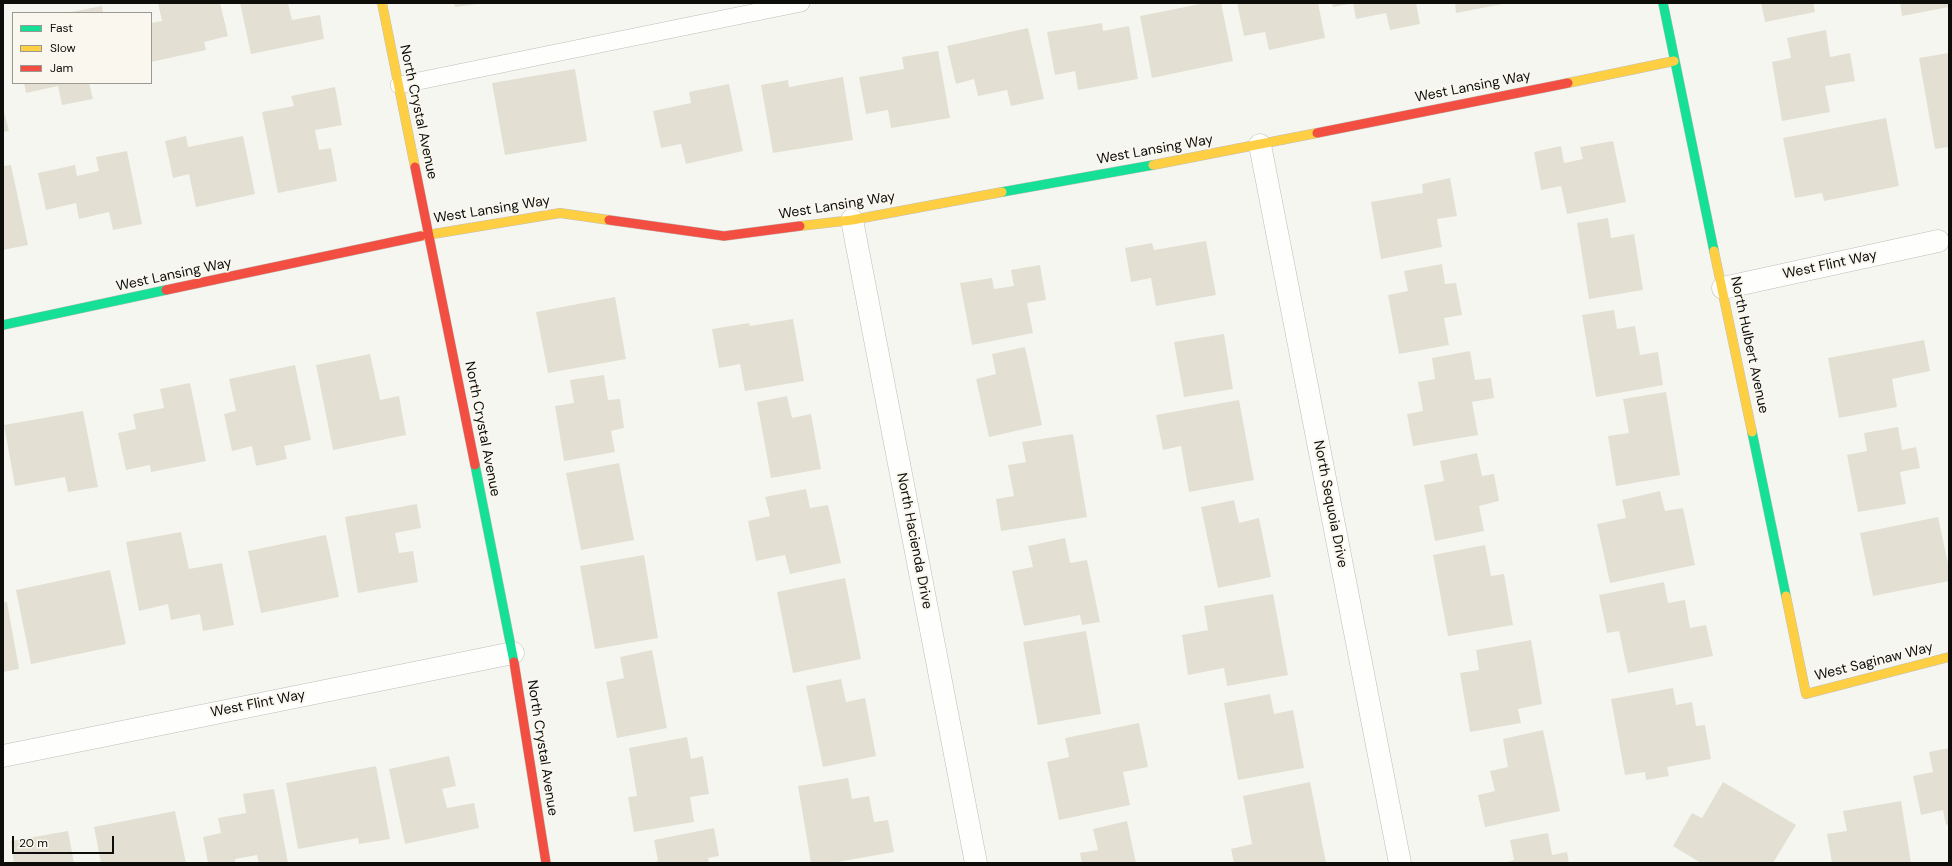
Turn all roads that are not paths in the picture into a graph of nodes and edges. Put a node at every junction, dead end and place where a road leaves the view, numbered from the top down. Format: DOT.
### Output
graph roads {
  1 [pos="382,3"];
  2 [pos="801,3"];
  3 [pos="1663,3"];
  4 [pos="1674,61"];
  5 [pos="399,85"];
  6 [pos="1260,145"];
  7 [pos="852,220"];
  8 [pos="429,234"];
  9 [pos="1938,242"];
  10 [pos="1723,288"];
  11 [pos="3,325"];
  12 [pos="513,653"];
  13 [pos="1949,657"];
  14 [pos="1806,694"];
  15 [pos="3,756"];
  16 [pos="546,863"];
  17 [pos="976,863"];
  18 [pos="1400,863"];
  1 -- 5 [label="street, North Crystal Avenue"];
  2 -- 5 [label="lane"];
  3 -- 4 [label="street, North Hulbert Avenue"];
  4 -- 6 [label="street, West Lansing Way"];
  4 -- 10 [label="street, North Hulbert Avenue"];
  5 -- 8 [label="street, North Crystal Avenue"];
  6 -- 7 [label="street, West Lansing Way"];
  6 -- 18 [label="street, North Sequoia Drive"];
  7 -- 8 [label="street, West Lansing Way"];
  7 -- 17 [label="street, North Hacienda Drive"];
  8 -- 11 [label="street, West Lansing Way"];
  8 -- 12 [label="street, North Crystal Avenue"];
  9 -- 10 [label="street, West Flint Way"];
  10 -- 14 [label="street, North Hulbert Avenue"];
  12 -- 15 [label="street, West Flint Way"];
  12 -- 16 [label="street, North Crystal Avenue"];
  13 -- 14 [label="street, West Saginaw Way"];
}
